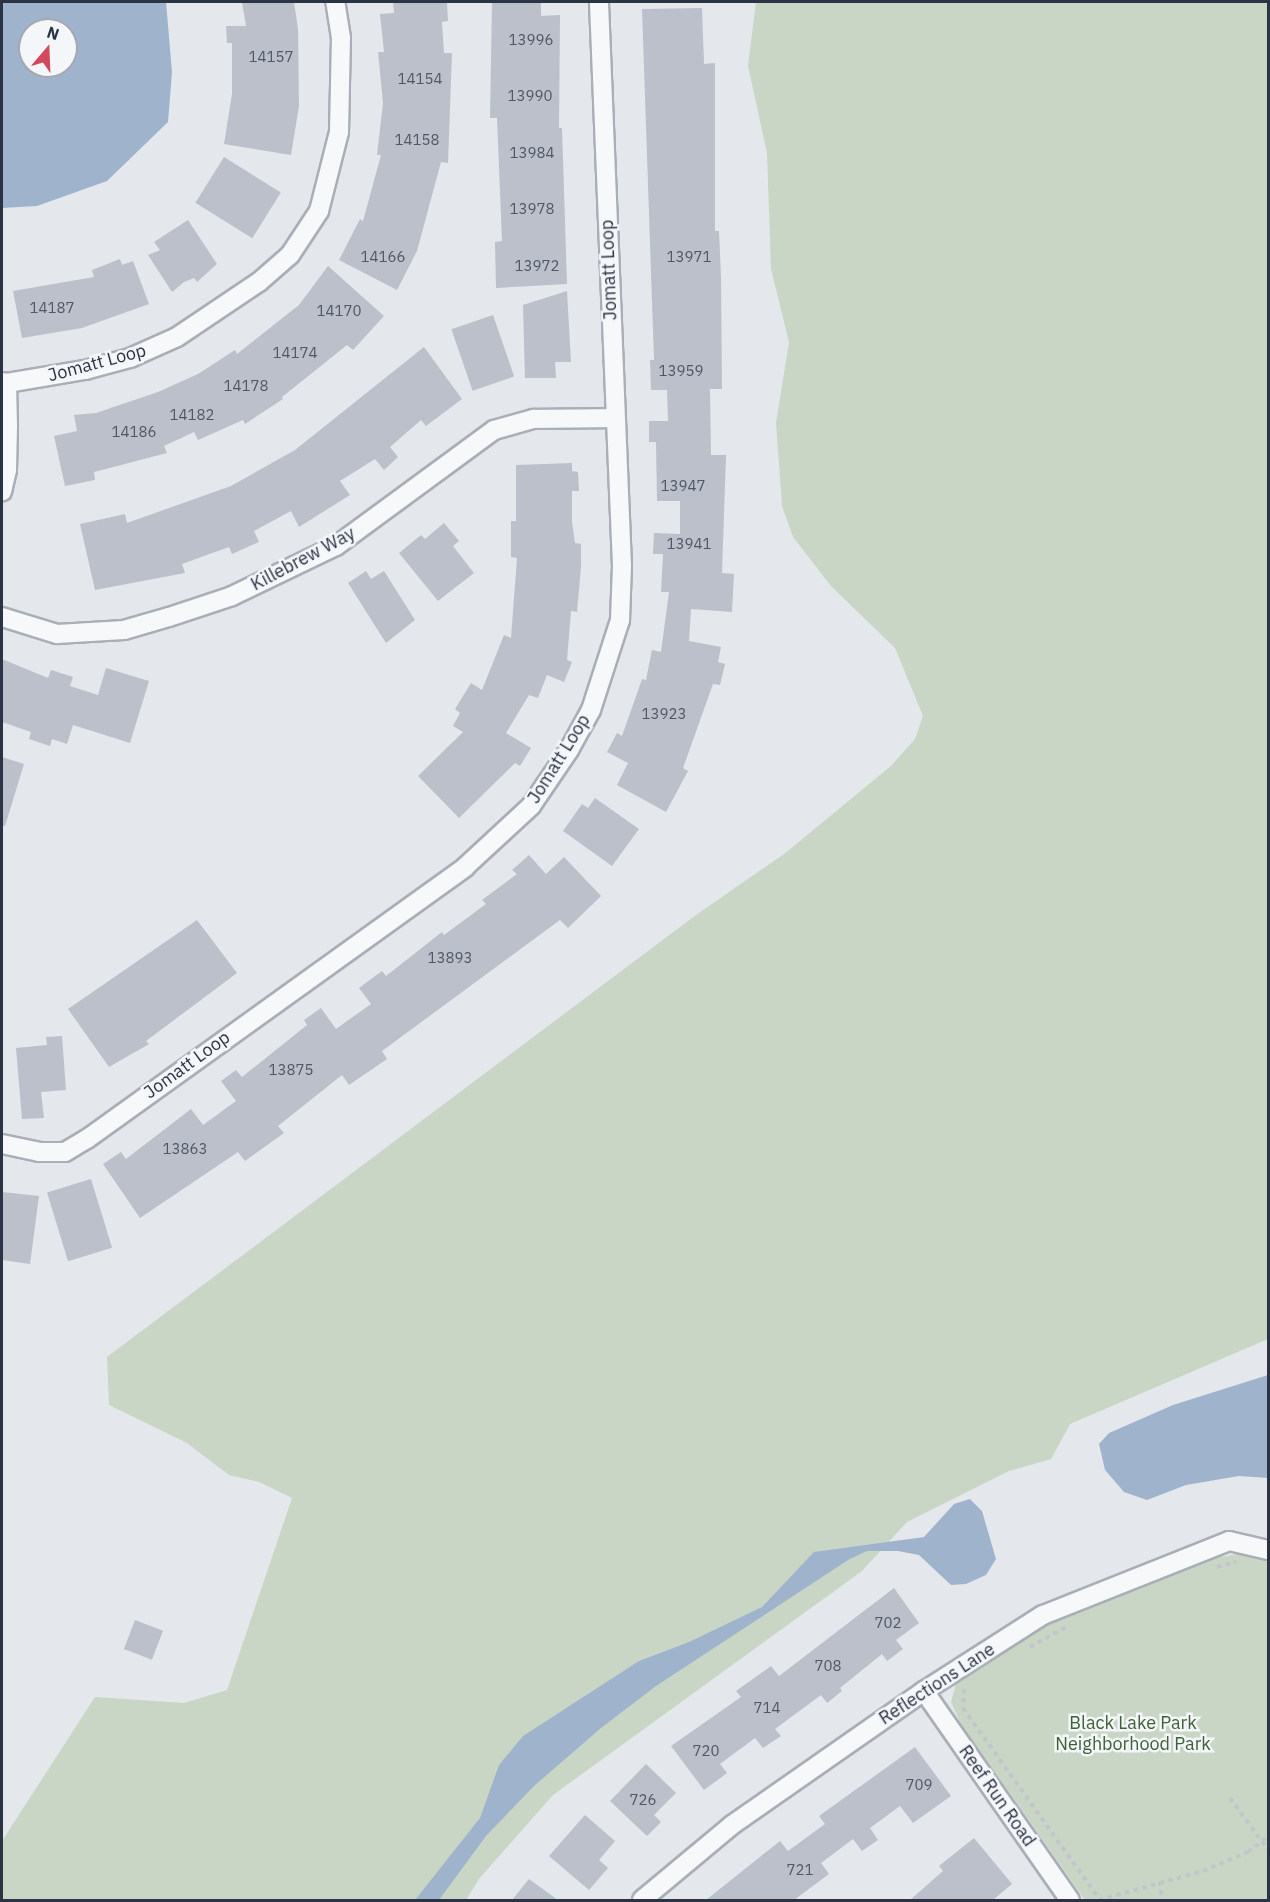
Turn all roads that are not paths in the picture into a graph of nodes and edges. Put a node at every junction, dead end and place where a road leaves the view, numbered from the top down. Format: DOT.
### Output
graph roads {
  1 [pos="335,2"];
  2 [pos="598,2"];
  3 [pos="4,383"];
  4 [pos="615,418"];
  5 [pos="2,490"];
  6 [pos="2,617"];
  7 [pos="2,1144"];
  8 [pos="1269,1550"];
  9 [pos="924,1691"];
  10 [pos="642,1900"];
  11 [pos="1070,1900"];
  1 -- 3 [label="street, Jomatt Loop"];
  2 -- 4 [label="street, Jomatt Loop"];
  3 -- 5 [label="street, Jomatt Loop"];
  4 -- 6 [label="street, Killebrew Way"];
  4 -- 7 [label="street, Jomatt Loop"];
  8 -- 9 [label="street, Reflections Lane"];
  9 -- 10 [label="street, Reflections Lane"];
  9 -- 11 [label="street, Reef Run Road"];
}
